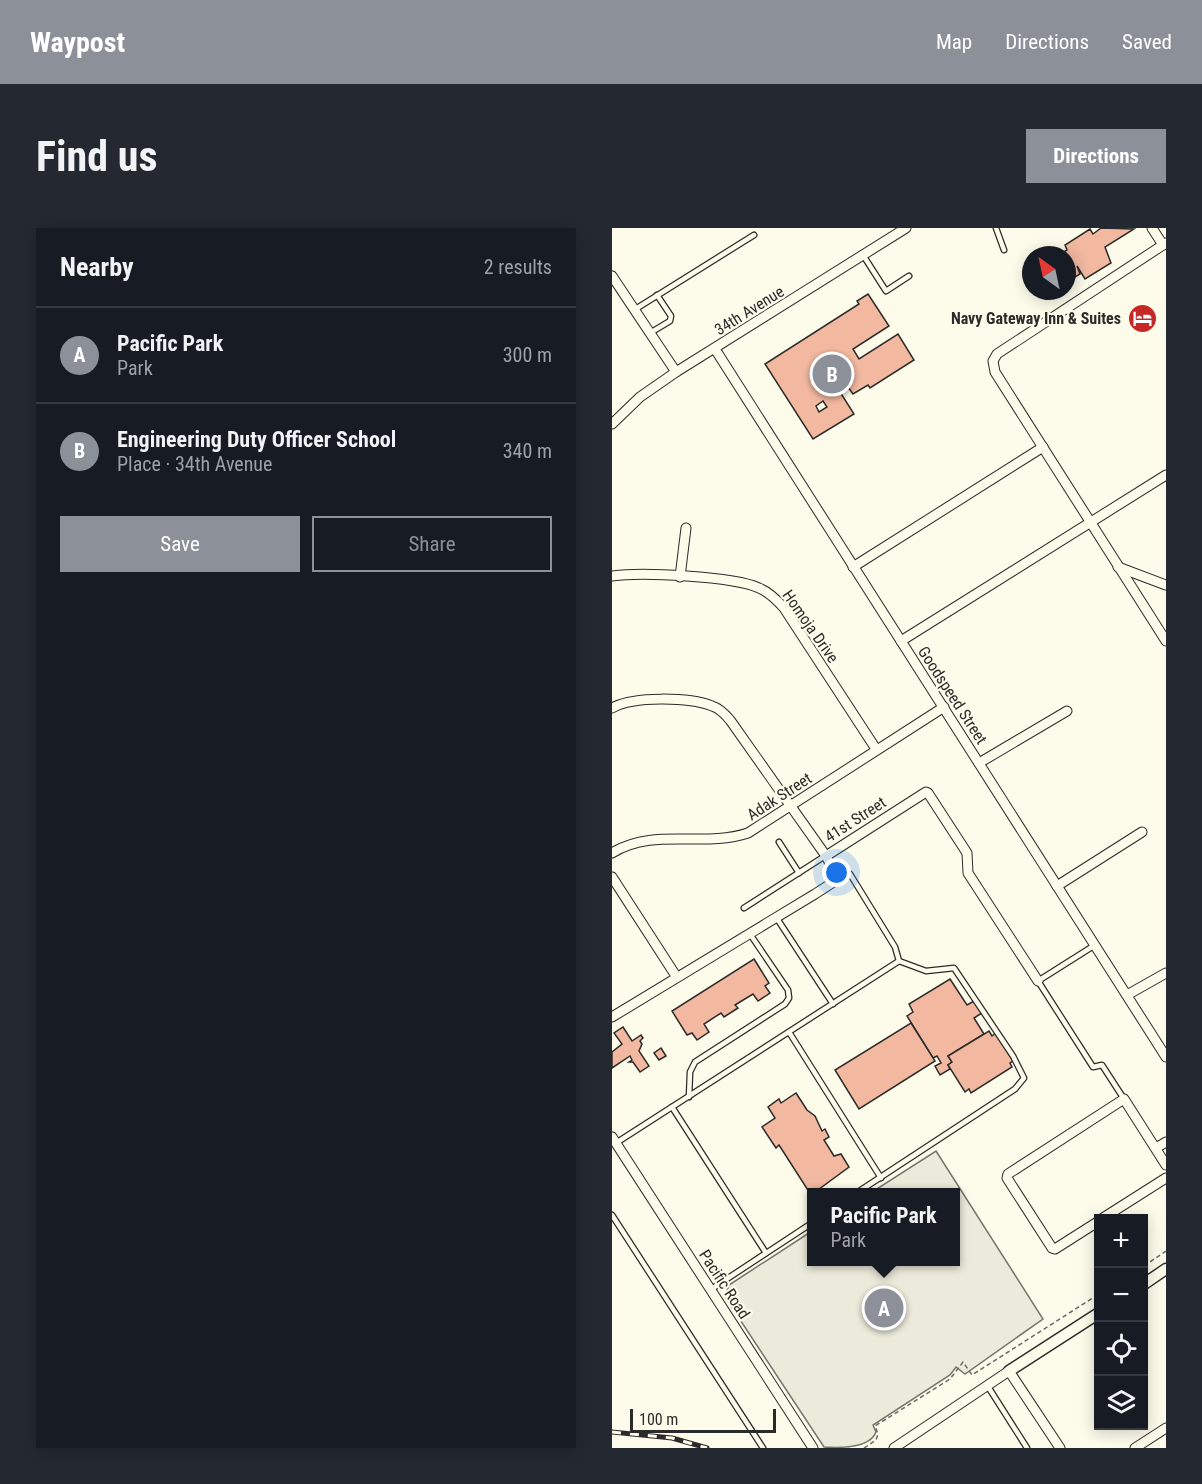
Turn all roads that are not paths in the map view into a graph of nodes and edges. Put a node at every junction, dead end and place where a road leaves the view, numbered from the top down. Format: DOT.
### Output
graph roads {
  1 [pos="906,228"];
  2 [pos="996,228"];
  3 [pos="1152,228"];
  4 [pos="754,235"];
  5 [pos="1164,244"];
  6 [pos="1004,250"];
  7 [pos="863,255"];
  8 [pos="612,276"];
  9 [pos="909,276"];
  10 [pos="657,295"];
  11 [pos="634,310"];
  12 [pos="650,333"];
  13 [pos="715,349"];
  14 [pos="676,372"];
  15 [pos="612,424"];
  16 [pos="1043,447"];
  17 [pos="1166,475"];
  18 [pos="1091,522"];
  19 [pos="687,528"];
  20 [pos="853,567"];
  21 [pos="1118,567"];
  22 [pos="612,576"];
  23 [pos="680,577"];
  24 [pos="1166,585"];
  25 [pos="901,641"];
  26 [pos="1166,641"];
  27 [pos="944,707"];
  28 [pos="612,708"];
  29 [pos="1067,711"];
  30 [pos="876,749"];
  31 [pos="979,763"];
  32 [pos="790,807"];
  33 [pos="1142,832"];
  34 [pos="779,842"];
  35 [pos="612,854"];
  36 [pos="826,856"];
  37 [pos="835,871"];
  38 [pos="799,873"];
  39 [pos="612,877"];
  40 [pos="1058,886"];
  41 [pos="744,908"];
  42 [pos="776,917"];
  43 [pos="749,933"];
  44 [pos="1095,945"];
  45 [pos="899,961"];
  46 [pos="1166,973"];
  47 [pos="676,976"];
  48 [pos="1038,981"];
  49 [pos="1127,995"];
  50 [pos="833,1004"];
  51 [pos="612,1017"];
  52 [pos="789,1032"];
  53 [pos="1166,1057"];
  54 [pos="688,1096"];
  55 [pos="1124,1099"];
  56 [pos="672,1107"];
  57 [pos="614,1140"];
  58 [pos="1166,1142"];
  59 [pos="1156,1148"];
  60 [pos="1166,1165"];
  61 [pos="881,1178"];
  62 [pos="1166,1178"];
  63 [pos="865,1188"];
  64 [pos="1109,1214"];
  65 [pos="612,1215"];
  66 [pos="1094,1224"];
  67 [pos="807,1226"];
  68 [pos="766,1253"];
  69 [pos="1166,1269"];
  70 [pos="1148,1281"];
  71 [pos="710,1290"];
  72 [pos="1094,1316"];
  73 [pos="1009,1371"];
  74 [pos="987,1385"];
  75 [pos="1166,1428"];
  76 [pos="763,1448"];
  77 [pos="813,1448"];
  78 [pos="894,1448"];
  79 [pos="1026,1448"];
  80 [pos="1060,1448"];
  81 [pos="1135,1448"];
  1 -- 7 [label="street, 34th Avenue"];
  2 -- 6 [label="lane"];
  3 -- 5 [label="street"];
  4 -- 10 [label="lane"];
  5 -- 16 [label="street"];
  7 -- 9 [label="lane"];
  7 -- 13 [label="street, 34th Avenue"];
  8 -- 11 [label="street"];
  10 -- 11 [label="lane"];
  10 -- 12 [label="lane"];
  11 -- 12 [label="street"];
  12 -- 14 [label="street"];
  13 -- 14 [label="street, 34th Avenue"];
  13 -- 20 [label="street, Goodspeed Street"];
  14 -- 15 [label="street, 34th Avenue"];
  16 -- 18 [label="street"];
  16 -- 20 [label="street"];
  17 -- 18 [label="street"];
  18 -- 21 [label="street"];
  18 -- 25 [label="street"];
  19 -- 23 [label="street"];
  20 -- 25 [label="street, Goodspeed Street"];
  21 -- 24 [label="street"];
  21 -- 26 [label="street"];
  22 -- 23 [label="street, Homoja Drive"];
  23 -- 30 [label="street, Homoja Drive"];
  25 -- 27 [label="street, Goodspeed Street"];
  27 -- 30 [label="street, Adak Street"];
  27 -- 31 [label="street, Goodspeed Street"];
  28 -- 32 [label="street"];
  29 -- 31 [label="street"];
  30 -- 32 [label="street, Adak Street"];
  31 -- 40 [label="street, Goodspeed Street"];
  32 -- 35 [label="street, Adak Street"];
  32 -- 36 [label="street"];
  33 -- 40 [label="street"];
  34 -- 38 [label="lane"];
  36 -- 37 [label="street, 41st Street"];
  36 -- 38 [label="lane"];
  36 -- 48 [label="street, 41st Street"];
  37 -- 42 [label="street"];
  37 -- 45 [label="lane"];
  38 -- 41 [label="lane"];
  39 -- 47 [label="street"];
  40 -- 44 [label="street, Goodspeed Street"];
  42 -- 43 [label="street"];
  42 -- 50 [label="lane"];
  43 -- 47 [label="street"];
  43 -- 54 [label="lane"];
  44 -- 48 [label="lane"];
  44 -- 49 [label="street, Goodspeed Street"];
  45 -- 50 [label="lane"];
  45 -- 61 [label="lane"];
  46 -- 49 [label="street"];
  47 -- 51 [label="street"];
  48 -- 55 [label="lane"];
  49 -- 53 [label="street, Goodspeed Street"];
  50 -- 52 [label="lane"];
  52 -- 54 [label="lane"];
  52 -- 61 [label="lane"];
  54 -- 56 [label="lane"];
  55 -- 59 [label="street"];
  55 -- 66 [label="street"];
  56 -- 57 [label="lane"];
  56 -- 68 [label="lane"];
  57 -- 71 [label="street, Pacific Road"];
  58 -- 59 [label="street"];
  59 -- 60 [label="street"];
  61 -- 63 [label="lane"];
  62 -- 64 [label="street"];
  65 -- 76 [label="lane"];
  67 -- 68 [label="lane"];
  68 -- 71 [label="lane"];
  69 -- 70 [label="street"];
  71 -- 77 [label="street, Pacific Road"];
  72 -- 73 [label="street"];
  73 -- 74 [label="street"];
  73 -- 80 [label="street"];
  74 -- 78 [label="street"];
  74 -- 79 [label="lane"];
  75 -- 81 [label="street"];
}
